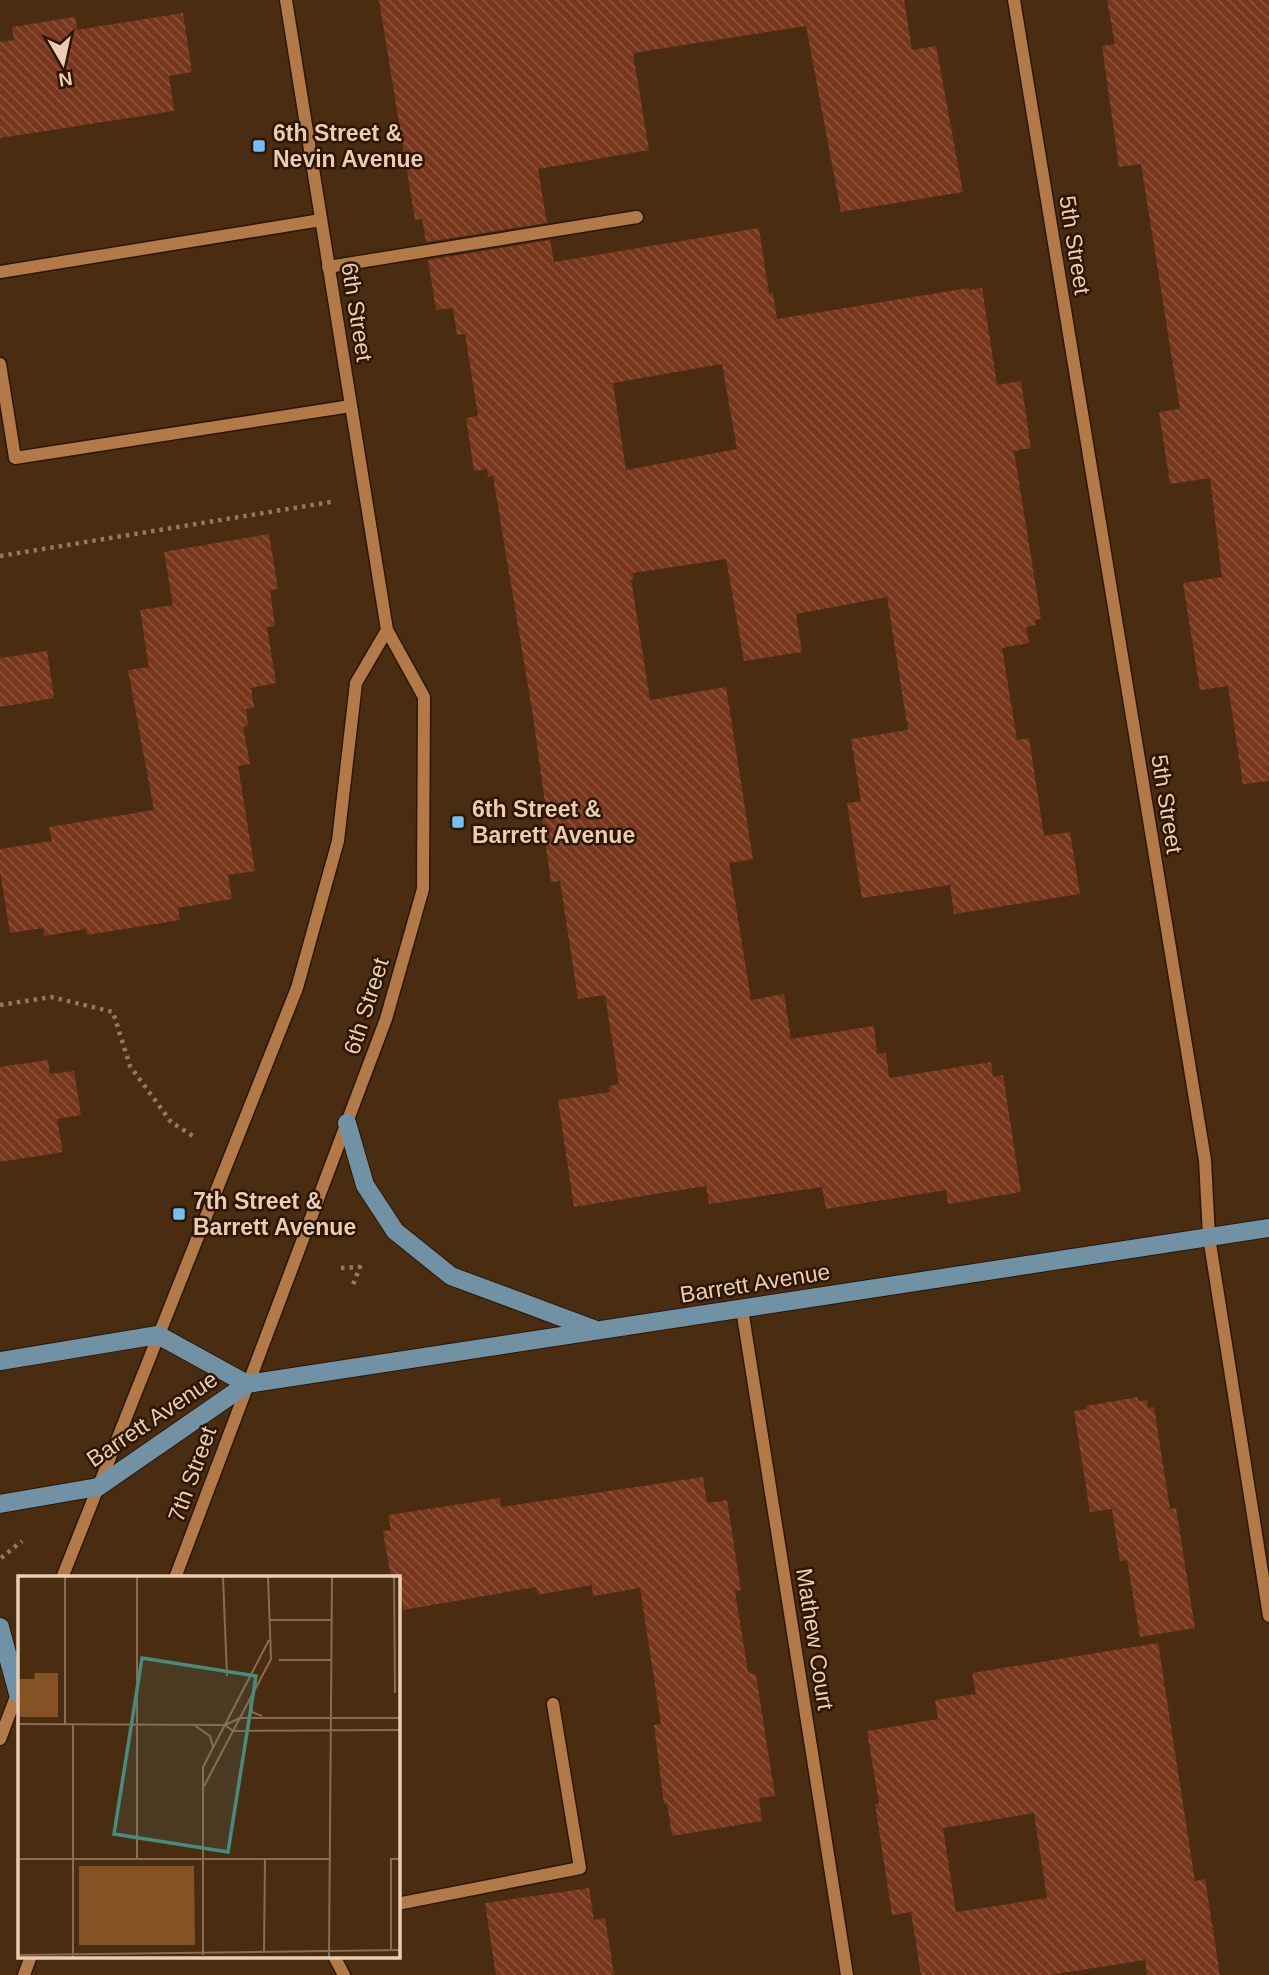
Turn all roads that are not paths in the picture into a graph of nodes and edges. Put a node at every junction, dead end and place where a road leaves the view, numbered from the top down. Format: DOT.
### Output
graph roads {
  1 [pos="286,0"];
  2 [pos="1013,0"];
  3 [pos="637,217"];
  4 [pos="321,220"];
  5 [pos="328,267"];
  6 [pos="0,272"];
  7 [pos="0,363"];
  8 [pos="351,406"];
  9 [pos="387,630"];
  10 [pos="346,1123"];
  11 [pos="1269,1228"];
  12 [pos="1209,1237"];
  13 [pos="742,1309"];
  14 [pos="599,1331"];
  15 [pos="158,1335"];
  16 [pos="0,1361"];
  17 [pos="247,1384"];
  18 [pos="98,1487"];
  19 [pos="0,1504"];
  20 [pos="63,1576"];
  21 [pos="177,1576"];
  22 [pos="1269,1616"];
  23 [pos="0,1627"];
  24 [pos="18,1691"];
  25 [pos="553,1703"];
  26 [pos="0,1739"];
  27 [pos="399,1905"];
  28 [pos="30,1958"];
  29 [pos="335,1958"];
  30 [pos="24,1975"];
  31 [pos="344,1975"];
  32 [pos="847,1975"];
  1 -- 4 [label="street, 6th Street"];
  2 -- 12 [label="street, 5th Street"];
  3 -- 5 [label="street"];
  4 -- 5 [label="street, 6th Street"];
  4 -- 6 [label="street"];
  5 -- 8 [label="street, 6th Street"];
  7 -- 8 [label="street"];
  8 -- 9 [label="street, 6th Street"];
  9 -- 10 [label="street, 6th Street"];
  9 -- 15 [label="street"];
  10 -- 14 [label="main road"];
  10 -- 17 [label="street, 6th Street"];
  11 -- 12 [label="main road, Barrett Avenue"];
  12 -- 13 [label="main road, Barrett Avenue"];
  12 -- 22 [label="street, 5th Street"];
  13 -- 14 [label="main road, Barrett Avenue"];
  13 -- 32 [label="street, Mathew Court"];
  14 -- 17 [label="main road, Barrett Avenue"];
  15 -- 16 [label="main road"];
  15 -- 17 [label="main road, Barrett Avenue"];
  15 -- 18 [label="street"];
  17 -- 18 [label="main road, Barrett Avenue"];
  17 -- 21 [label="street, 7th Street"];
  18 -- 19 [label="main road, Barrett Avenue"];
  18 -- 20 [label="street"];
  23 -- 24 [label="main road"];
  24 -- 26 [label="street"];
  25 -- 27 [label="street"];
  28 -- 30 [label="street"];
  29 -- 31 [label="street"];
}
